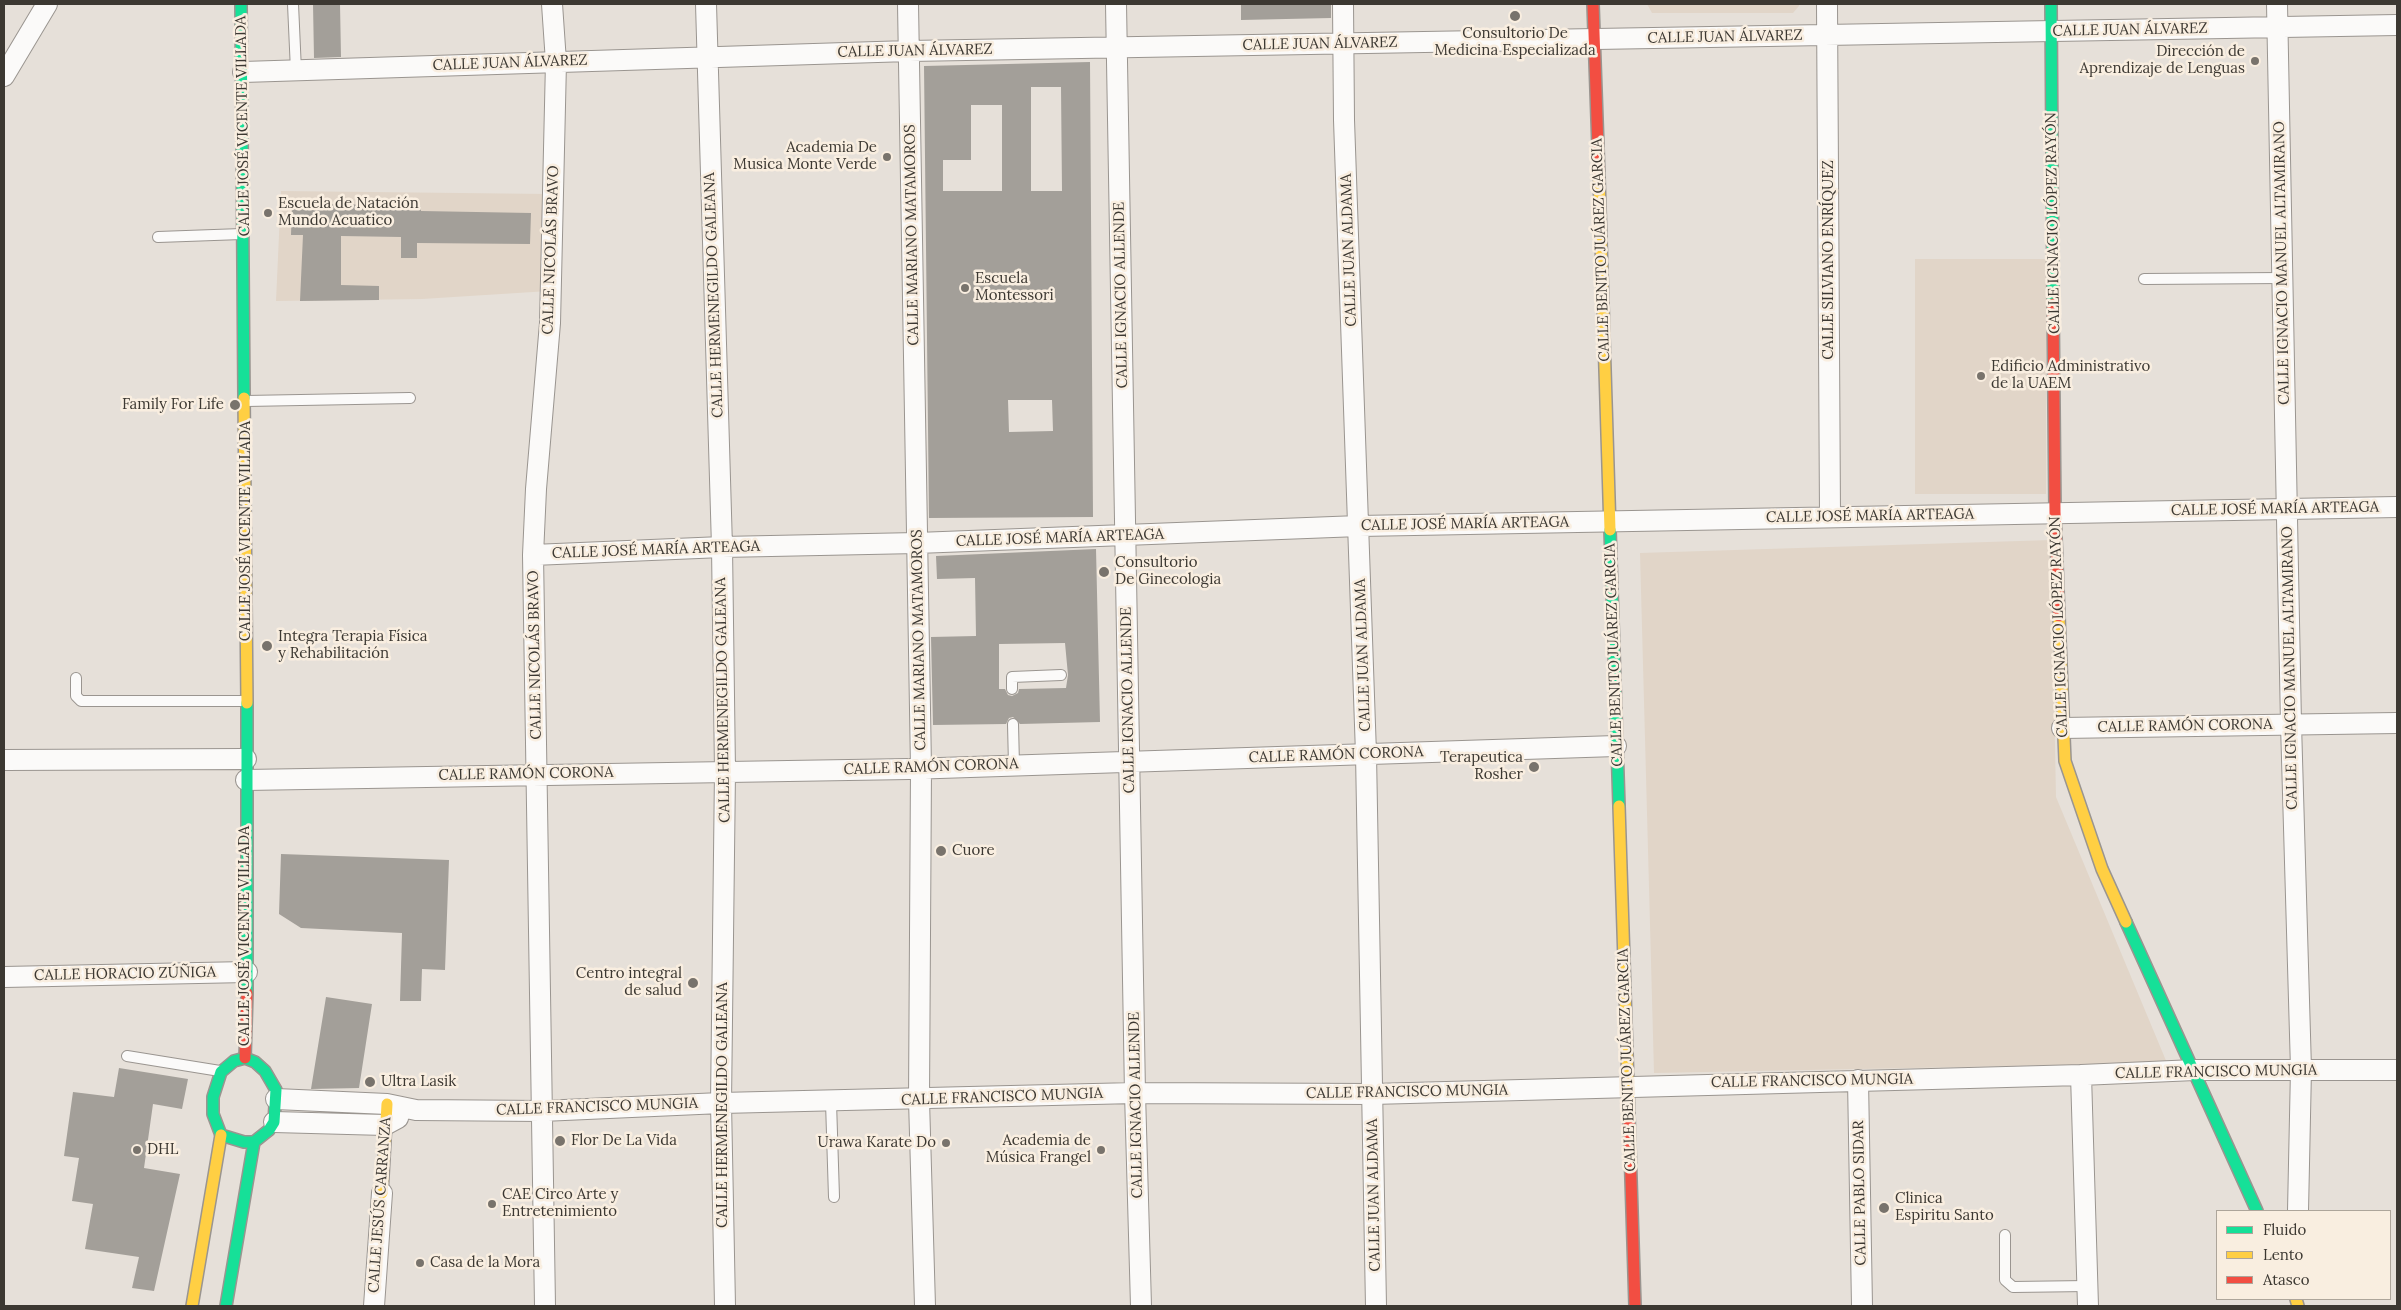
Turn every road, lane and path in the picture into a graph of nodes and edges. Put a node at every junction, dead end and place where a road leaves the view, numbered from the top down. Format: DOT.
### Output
graph roads {
  1 [pos="47,4"];
  2 [pos="241,4"];
  3 [pos="293,4"];
  4 [pos="552,4"];
  5 [pos="706,4"];
  6 [pos="908,4"];
  7 [pos="1116,4"];
  8 [pos="1343,4"];
  9 [pos="1593,4"];
  10 [pos="1827,4"];
  11 [pos="2051,4"];
  12 [pos="2277,4"];
  13 [pos="2397,24"];
  14 [pos="2278,27"];
  15 [pos="2053,32"];
  16 [pos="1828,35"];
  17 [pos="1594,39"];
  18 [pos="1343,44"];
  19 [pos="1117,47"];
  20 [pos="909,51"];
  21 [pos="707,56"];
  22 [pos="556,62"];
  23 [pos="296,70"];
  24 [pos="243,72"];
  25 [pos="4,76"];
  26 [pos="244,234"];
  27 [pos="158,237"];
  28 [pos="2282,278"];
  29 [pos="2144,279"];
  30 [pos="410,398"];
  31 [pos="245,401"];
  32 [pos="2397,507"];
  33 [pos="2286,508"];
  34 [pos="2055,512"];
  35 [pos="1830,516"];
  36 [pos="1609,521"];
  37 [pos="1359,526"];
  38 [pos="1125,535"];
  39 [pos="917,543"];
  40 [pos="722,547"];
  41 [pos="534,555"];
  42 [pos="1061,675"];
  43 [pos="76,678"];
  44 [pos="1012,689"];
  45 [pos="246,701"];
  46 [pos="2397,723"];
  47 [pos="1013,724"];
  48 [pos="2290,724"];
  49 [pos="2062,728"];
  50 [pos="1616,746"];
  51 [pos="1366,754"];
  52 [pos="246,759"];
  53 [pos="4,760"];
  54 [pos="1129,762"];
  55 [pos="1014,765"];
  56 [pos="921,768"];
  57 [pos="726,771"];
  58 [pos="536,774"];
  59 [pos="246,780"];
  60 [pos="247,972"];
  61 [pos="4,977"];
  62 [pos="127,1056"];
  63 [pos="245,1058"];
  64 [pos="2301,1069"];
  65 [pos="2195,1070"];
  66 [pos="2397,1070"];
  67 [pos="221,1072"];
  68 [pos="2081,1075"];
  69 [pos="1858,1080"];
  70 [pos="1627,1086"];
  71 [pos="1135,1093"];
  72 [pos="1372,1094"];
  73 [pos="276,1099"];
  74 [pos="919,1100"];
  75 [pos="831,1102"];
  76 [pos="387,1104"];
  77 [pos="721,1104"];
  78 [pos="416,1110"];
  79 [pos="542,1110"];
  80 [pos="274,1122"];
  81 [pos="385,1125"];
  82 [pos="221,1135"];
  83 [pos="254,1142"];
  84 [pos="382,1193"];
  85 [pos="834,1197"];
  86 [pos="2258,1210"];
  87 [pos="2298,1210"];
  88 [pos="2005,1235"];
  89 [pos="2087,1286"];
  90 [pos="192,1306"];
  91 [pos="226,1306"];
  92 [pos="374,1306"];
  93 [pos="545,1306"];
  94 [pos="725,1306"];
  95 [pos="925,1306"];
  96 [pos="1141,1306"];
  97 [pos="1376,1306"];
  98 [pos="1635,1306"];
  99 [pos="1862,1306"];
  100 [pos="2088,1306"];
  1 -- 25 [label="street"];
  2 -- 24 [label="main road, CALLE JOSÉ VICENTE VILLADA"];
  3 -- 23 [label="lane"];
  4 -- 22 [label="street, CALLE NICOLÁS BRAVO"];
  5 -- 21 [label="street, CALLE HERMENEGILDO GALEANA"];
  6 -- 20 [label="street, CALLE MARIANO MATAMOROS"];
  7 -- 19 [label="street, CALLE IGNACIO ALLENDE"];
  8 -- 18 [label="street, CALLE JUAN ALDAMA"];
  9 -- 17 [label="main road, CALLE BENITO JUÁREZ GARCIA"];
  10 -- 16 [label="street, CALLE SILVIANO ENRÍQUEZ"];
  11 -- 15 [label="main road, CALLE IGNACIO LÓPEZ RAYÓN"];
  12 -- 14 [label="street, CALLE IGNACIO MANUEL ALTAMIRANO"];
  13 -- 14 [label="street, CALLE JUAN ÁLVAREZ"];
  14 -- 15 [label="street, CALLE JUAN ÁLVAREZ"];
  14 -- 28 [label="street, CALLE IGNACIO MANUEL ALTAMIRANO"];
  15 -- 16 [label="street, CALLE JUAN ÁLVAREZ"];
  15 -- 34 [label="main road, CALLE IGNACIO LÓPEZ RAYÓN"];
  16 -- 17 [label="street, CALLE JUAN ÁLVAREZ"];
  16 -- 35 [label="street, CALLE SILVIANO ENRÍQUEZ"];
  17 -- 18 [label="street, CALLE JUAN ÁLVAREZ"];
  17 -- 36 [label="main road, CALLE BENITO JUÁREZ GARCIA"];
  18 -- 19 [label="street, CALLE JUAN ÁLVAREZ"];
  18 -- 37 [label="street, CALLE JUAN ALDAMA"];
  19 -- 20 [label="street, CALLE JUAN ÁLVAREZ"];
  19 -- 38 [label="street, CALLE IGNACIO ALLENDE"];
  20 -- 21 [label="street, CALLE JUAN ÁLVAREZ"];
  20 -- 39 [label="street, CALLE MARIANO MATAMOROS"];
  21 -- 22 [label="street, CALLE JUAN ÁLVAREZ"];
  21 -- 40 [label="street, CALLE HERMENEGILDO GALEANA"];
  22 -- 23 [label="street, CALLE JUAN ÁLVAREZ"];
  22 -- 41 [label="street, CALLE NICOLÁS BRAVO"];
  23 -- 24 [label="street, CALLE JUAN ÁLVAREZ"];
  24 -- 26 [label="main road, CALLE JOSÉ VICENTE VILLADA"];
  26 -- 27 [label="lane"];
  26 -- 31 [label="main road, CALLE JOSÉ VICENTE VILLADA"];
  28 -- 29 [label="lane"];
  28 -- 33 [label="street, CALLE IGNACIO MANUEL ALTAMIRANO"];
  30 -- 31 [label="lane"];
  31 -- 45 [label="main road, CALLE JOSÉ VICENTE VILLADA"];
  32 -- 33 [label="street, CALLE JOSÉ MARÍA ARTEAGA"];
  33 -- 34 [label="street, CALLE JOSÉ MARÍA ARTEAGA"];
  33 -- 48 [label="street, CALLE IGNACIO MANUEL ALTAMIRANO"];
  34 -- 35 [label="street, CALLE JOSÉ MARÍA ARTEAGA"];
  34 -- 49 [label="main road, CALLE IGNACIO LÓPEZ RAYÓN"];
  35 -- 36 [label="street, CALLE JOSÉ MARÍA ARTEAGA"];
  36 -- 37 [label="street, CALLE JOSÉ MARÍA ARTEAGA"];
  36 -- 50 [label="main road, CALLE BENITO JUÁREZ GARCIA"];
  37 -- 38 [label="street, CALLE JOSÉ MARÍA ARTEAGA"];
  37 -- 51 [label="street, CALLE JUAN ALDAMA"];
  38 -- 39 [label="street, CALLE JOSÉ MARÍA ARTEAGA"];
  38 -- 54 [label="street, CALLE IGNACIO ALLENDE"];
  39 -- 40 [label="street, CALLE JOSÉ MARÍA ARTEAGA"];
  39 -- 56 [label="street, CALLE MARIANO MATAMOROS"];
  40 -- 41 [label="street, CALLE JOSÉ MARÍA ARTEAGA"];
  40 -- 57 [label="street, CALLE HERMENEGILDO GALEANA"];
  41 -- 58 [label="street, CALLE NICOLÁS BRAVO"];
  42 -- 44 [label="lane"];
  43 -- 45 [label="lane"];
  45 -- 52 [label="main road, CALLE JOSÉ VICENTE VILLADA"];
  46 -- 48 [label="street, CALLE RAMÓN CORONA"];
  47 -- 55 [label="lane"];
  48 -- 49 [label="street, CALLE RAMÓN CORONA"];
  48 -- 64 [label="street, CALLE IGNACIO MANUEL ALTAMIRANO"];
  49 -- 65 [label="main road, CALLE IGNACIO LÓPEZ RAYÓN"];
  50 -- 51 [label="street, CALLE RAMÓN CORONA"];
  50 -- 70 [label="main road, CALLE BENITO JUÁREZ GARCIA"];
  51 -- 54 [label="street, CALLE RAMÓN CORONA"];
  51 -- 72 [label="street, CALLE JUAN ALDAMA"];
  52 -- 53 [label="street"];
  52 -- 59 [label="main road, CALLE JOSÉ VICENTE VILLADA"];
  54 -- 55 [label="street, CALLE RAMÓN CORONA"];
  54 -- 71 [label="street, CALLE IGNACIO ALLENDE"];
  55 -- 56 [label="street, CALLE RAMÓN CORONA"];
  56 -- 57 [label="street, CALLE RAMÓN CORONA"];
  56 -- 74 [label="street, CALLE MARIANO MATAMOROS"];
  57 -- 58 [label="street, CALLE RAMÓN CORONA"];
  57 -- 77 [label="street, CALLE HERMENEGILDO GALEANA"];
  58 -- 59 [label="street, CALLE RAMÓN CORONA"];
  58 -- 79 [label="street, CALLE NICOLÁS BRAVO"];
  59 -- 60 [label="main road, CALLE JOSÉ VICENTE VILLADA"];
  60 -- 61 [label="street, CALLE HORACIO ZÚÑIGA"];
  60 -- 63 [label="main road, CALLE JOSÉ VICENTE VILLADA"];
  62 -- 67 [label="lane"];
  63 -- 67 [label="main road"];
  63 -- 73 [label="main road"];
  64 -- 65 [label="street, CALLE FRANCISCO MUNGIA"];
  64 -- 66 [label="street, CALLE FRANCISCO MUNGIA"];
  64 -- 87 [label="street, CALLE IGNACIO MANUEL ALTAMIRANO"];
  65 -- 68 [label="street, CALLE FRANCISCO MUNGIA"];
  65 -- 86 [label="main road, CALLE IGNACIO LÓPEZ RAYÓN"];
  67 -- 82 [label="main road"];
  68 -- 69 [label="street, CALLE FRANCISCO MUNGIA"];
  68 -- 89 [label="street"];
  69 -- 70 [label="street, CALLE FRANCISCO MUNGIA"];
  69 -- 99 [label="street, CALLE PABLO SIDAR"];
  70 -- 72 [label="street, CALLE FRANCISCO MUNGIA"];
  70 -- 98 [label="main road, CALLE BENITO JUÁREZ GARCIA"];
  71 -- 72 [label="street, CALLE FRANCISCO MUNGIA"];
  71 -- 74 [label="street, CALLE FRANCISCO MUNGIA"];
  71 -- 96 [label="street, CALLE IGNACIO ALLENDE"];
  72 -- 97 [label="street, CALLE JUAN ALDAMA"];
  73 -- 76 [label="street, CALLE FRANCISCO MUNGIA"];
  73 -- 80 [label="main road"];
  74 -- 75 [label="street, CALLE FRANCISCO MUNGIA"];
  74 -- 95 [label="street, CALLE MARIANO MATAMOROS"];
  75 -- 77 [label="street, CALLE FRANCISCO MUNGIA"];
  75 -- 85 [label="lane"];
  76 -- 78 [label="street, CALLE FRANCISCO MUNGIA"];
  76 -- 81 [label="main road, CALLE JESÚS CARRANZA"];
  77 -- 79 [label="street, CALLE FRANCISCO MUNGIA"];
  77 -- 94 [label="street, CALLE HERMENEGILDO GALEANA"];
  78 -- 79 [label="street, CALLE FRANCISCO MUNGIA"];
  78 -- 81 [label="street, CALLE FRANCISCO MUNGIA"];
  79 -- 93 [label="street, CALLE NICOLÁS BRAVO"];
  80 -- 81 [label="street, CALLE FRANCISCO MUNGIA"];
  80 -- 83 [label="main road"];
  81 -- 84 [label="main road, CALLE JESÚS CARRANZA"];
  82 -- 83 [label="main road"];
  82 -- 90 [label="main road"];
  83 -- 91 [label="main road"];
  84 -- 92 [label="street, CALLE JESÚS CARRANZA"];
  88 -- 89 [label="lane"];
  89 -- 100 [label="street"];
}
